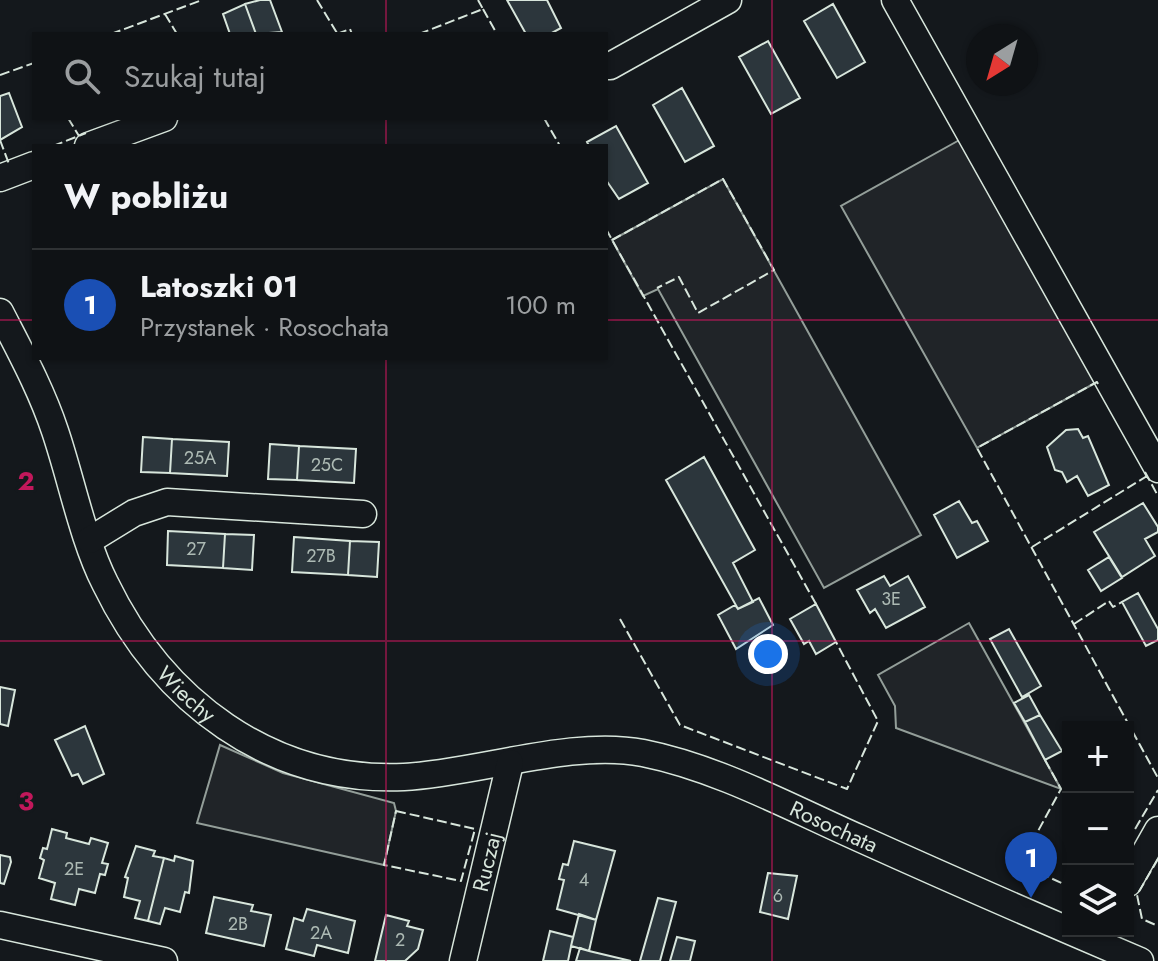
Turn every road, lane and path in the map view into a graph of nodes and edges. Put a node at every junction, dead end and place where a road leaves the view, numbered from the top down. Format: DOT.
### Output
graph roads {
  1 [pos="728,0"];
  2 [pos="895,0"];
  3 [pos="610,66"];
  4 [pos="159,120"];
  5 [pos="93,144"];
  6 [pos="32,166"];
  7 [pos="0,178"];
  8 [pos="0,312"];
  9 [pos="1158,469"];
  10 [pos="363,514"];
  11 [pos="90,540"];
  12 [pos="591,750"];
  13 [pos="510,763"];
  14 [pos="1158,830"];
  15 [pos="1134,872"];
  16 [pos="0,925"];
  17 [pos="1093,944"];
  18 [pos="164,961"];
  19 [pos="463,961"];
  20 [pos="1140,961"];
  1 -- 3 [label="street"];
  2 -- 9 [label="street"];
  4 -- 5 [label="street"];
  6 -- 7 [label="street"];
  8 -- 11 [label="street, Wiechy"];
  10 -- 11 [label="street"];
  11 -- 13 [label="street, Wiechy"];
  12 -- 13 [label="street, Wiechy"];
  12 -- 17 [label="street, Rosochata"];
  13 -- 19 [label="street, Ruczaj"];
  14 -- 15 [label="street"];
  16 -- 18 [label="street"];
  17 -- 20 [label="street, Rosochata"];
}
